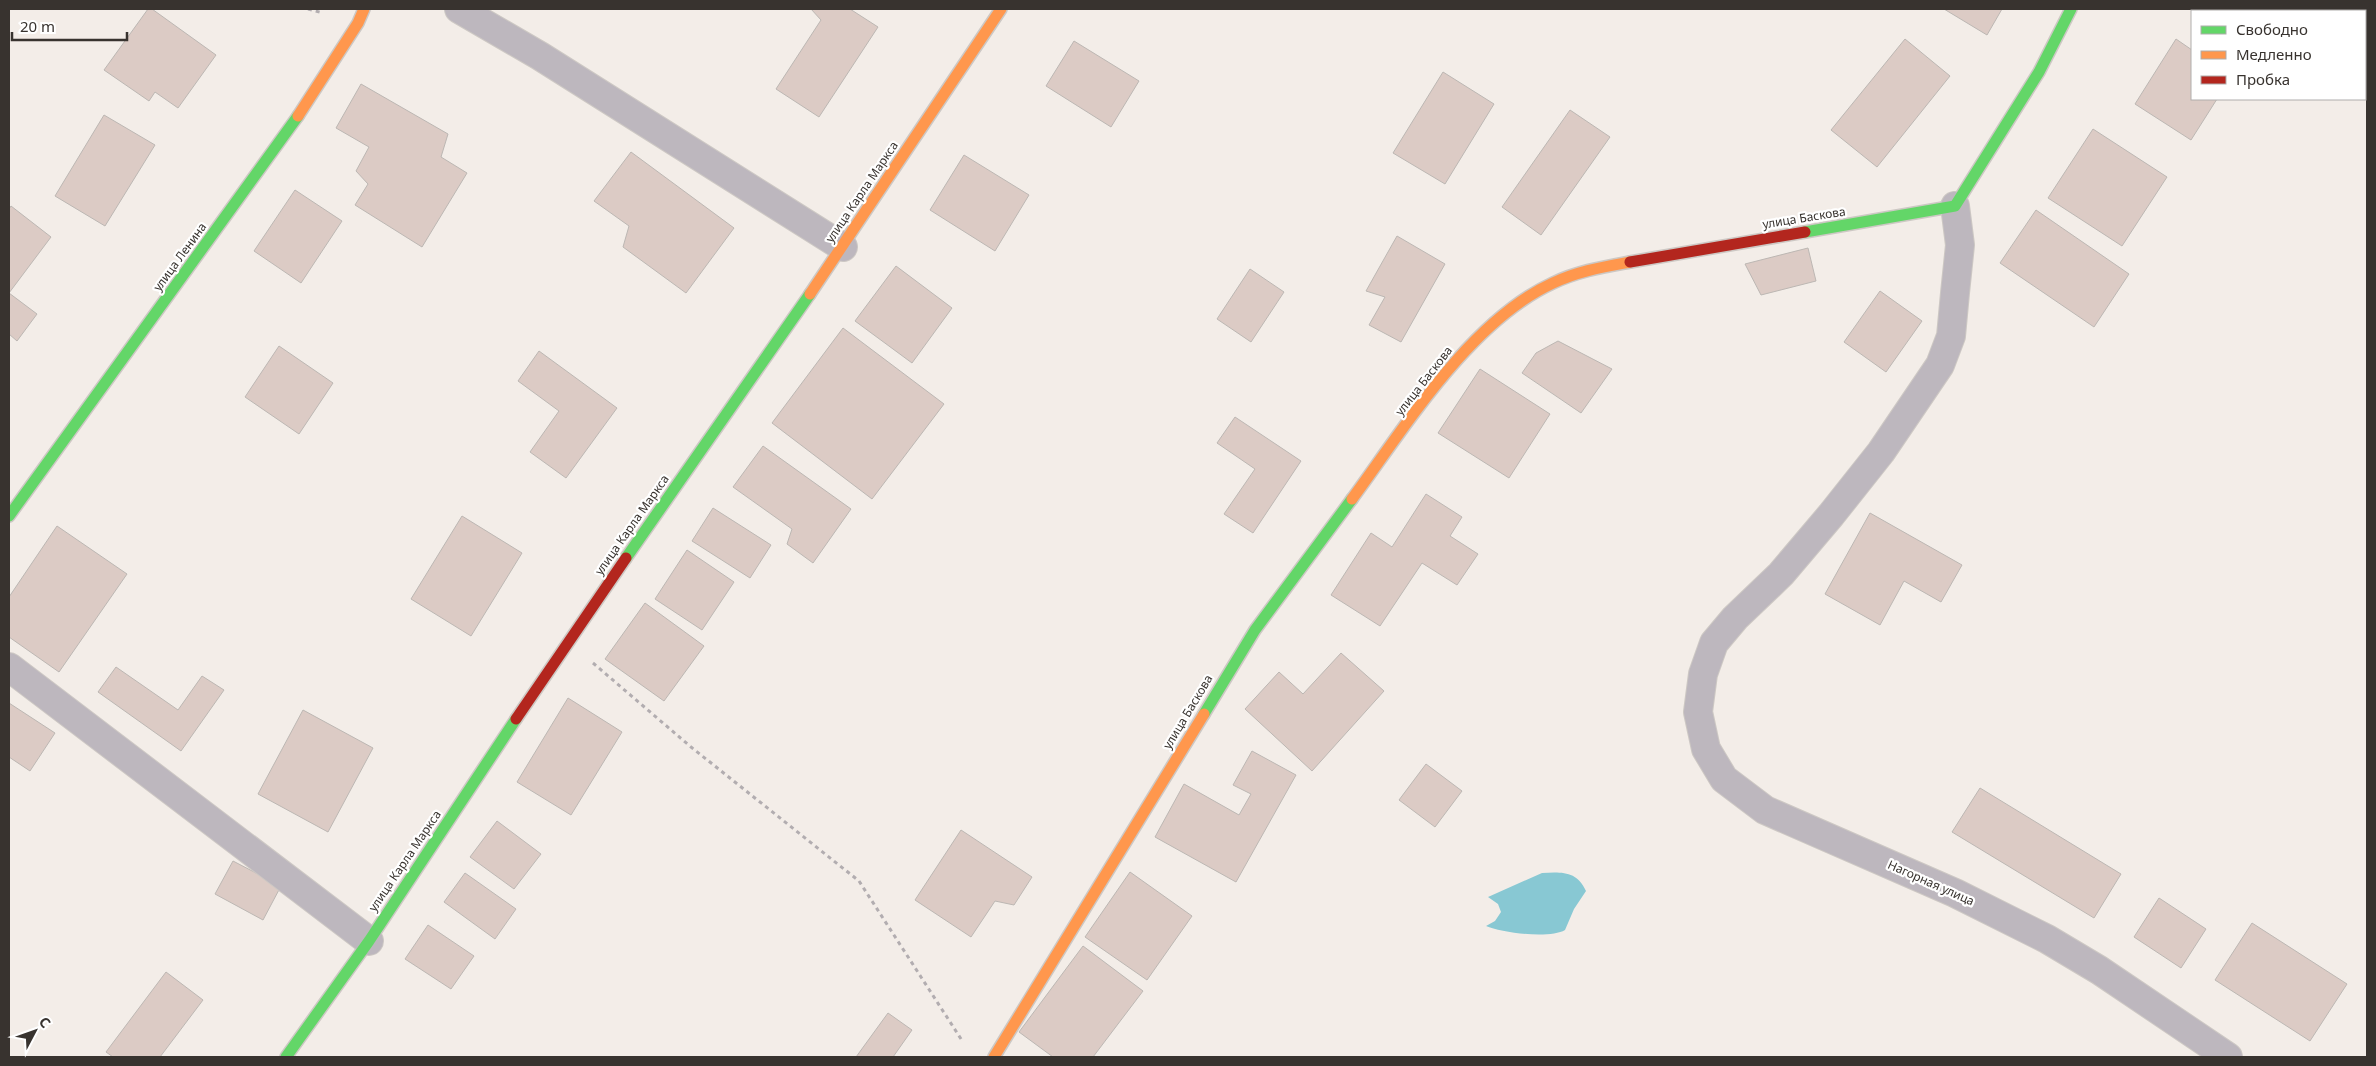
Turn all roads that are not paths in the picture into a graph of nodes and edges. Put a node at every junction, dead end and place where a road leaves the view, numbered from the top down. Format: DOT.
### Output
graph roads {
  1 [pos="364,9"];
  2 [pos="459,9"];
  3 [pos="1001,9"];
  4 [pos="2072,9"];
  5 [pos="1955,206"];
  6 [pos="843,247"];
  7 [pos="9,516"];
  8 [pos="9,667"];
  9 [pos="369,941"];
  10 [pos="286,1057"];
  11 [pos="994,1057"];
  12 [pos="2228,1057"];
  1 -- 7 [label="street, улица Ленина"];
  2 -- 6 [label="street"];
  3 -- 6 [label="street, улица Карла Маркса"];
  4 -- 5 [label="street"];
  5 -- 11 [label="street, улица Баскова"];
  5 -- 12 [label="street, Нагорная улица"];
  6 -- 9 [label="street, улица Карла Маркса"];
  8 -- 9 [label="street"];
  9 -- 10 [label="street, улица Карла Маркса"];
}
